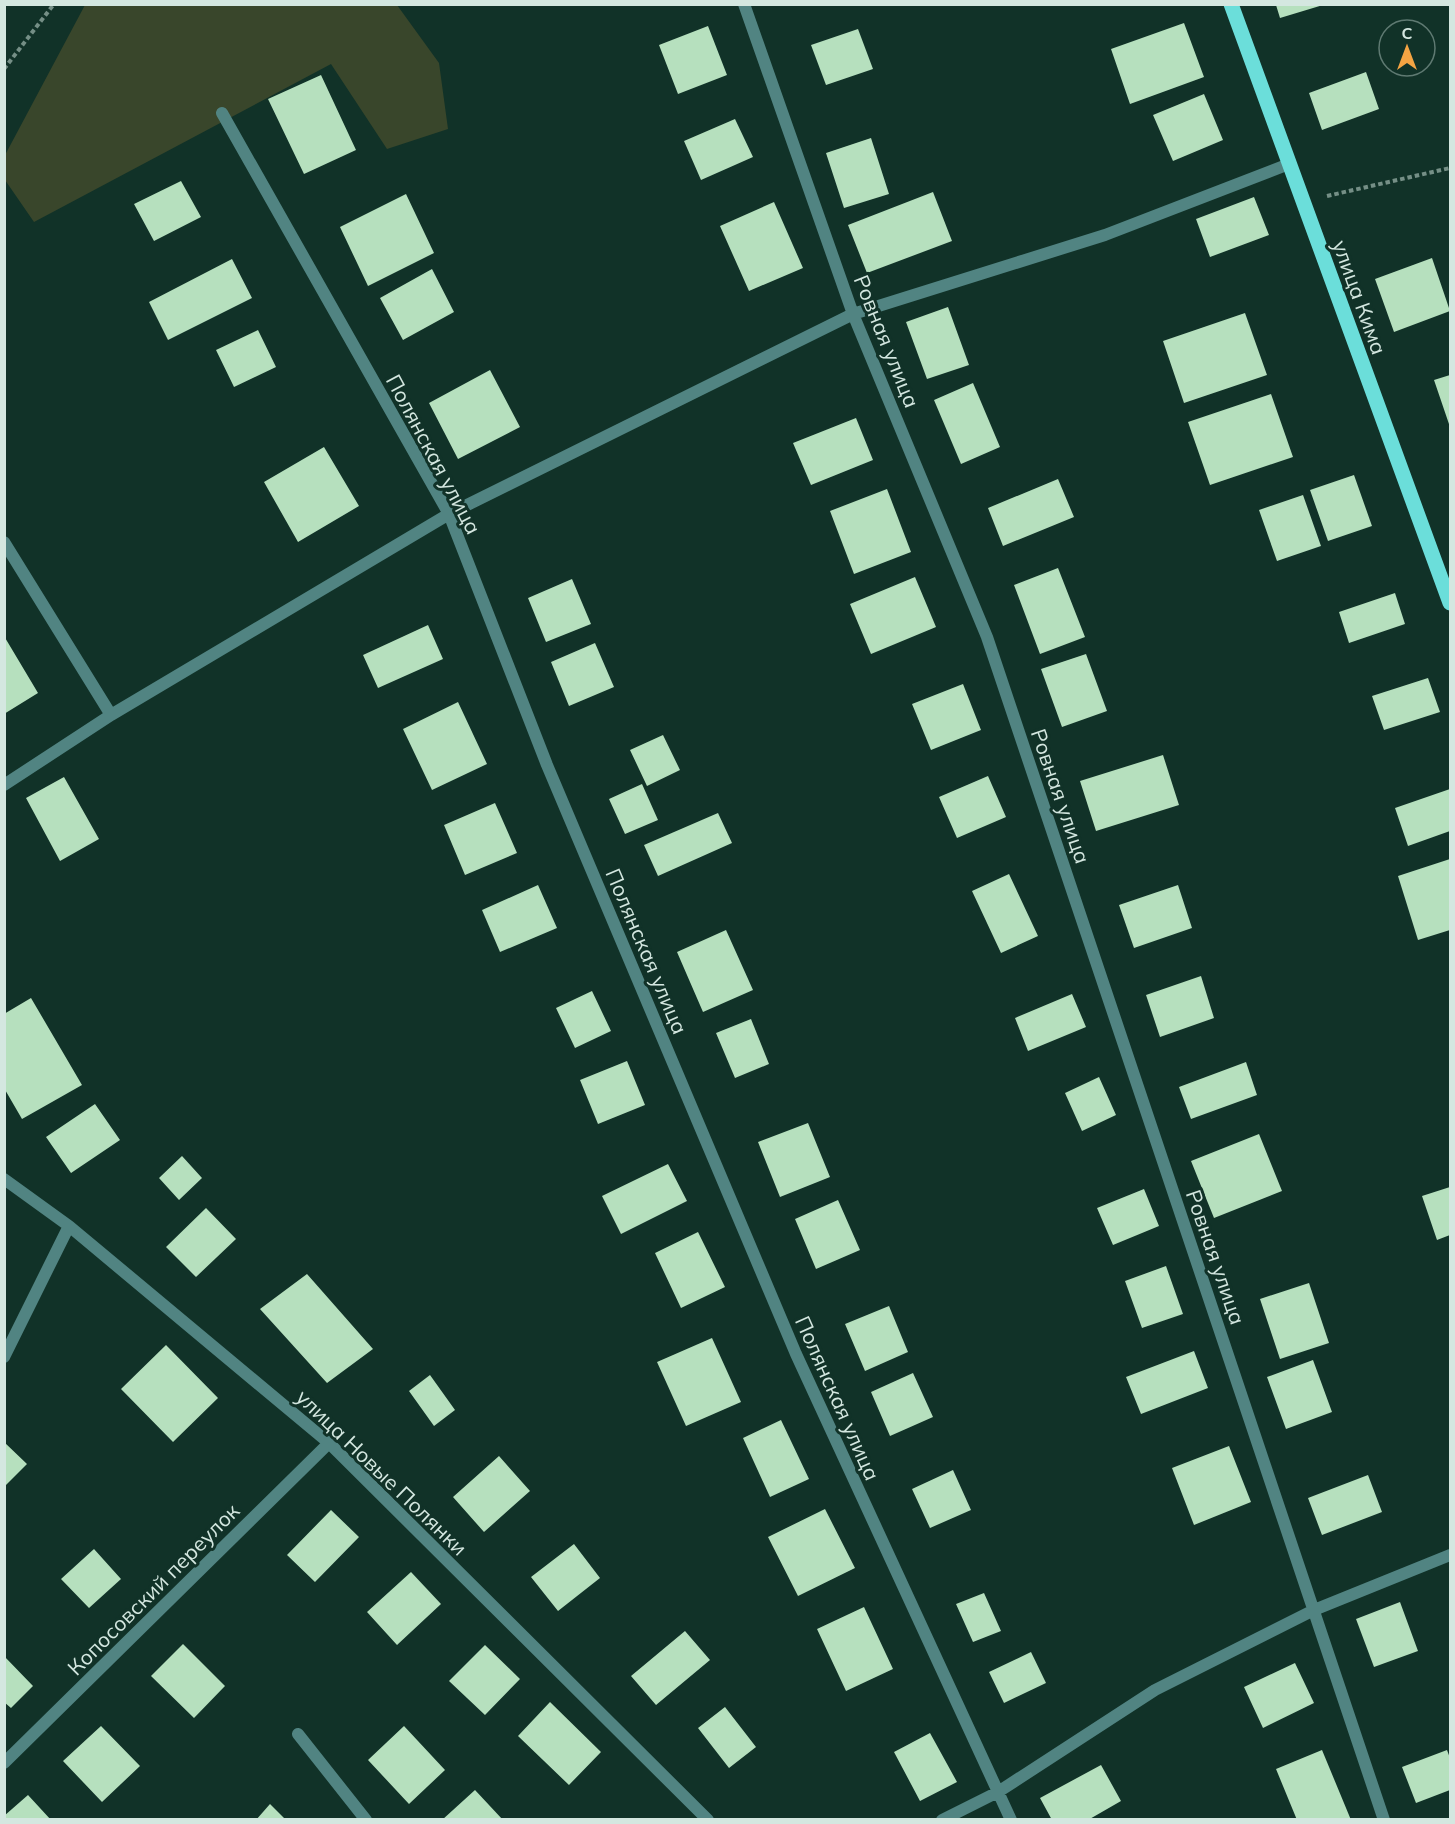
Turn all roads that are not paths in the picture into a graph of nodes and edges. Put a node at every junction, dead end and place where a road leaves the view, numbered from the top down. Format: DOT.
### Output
graph roads {
  1 [pos="744,4"];
  2 [pos="1231,4"];
  3 [pos="222,113"];
  4 [pos="1289,164"];
  5 [pos="853,314"];
  6 [pos="449,514"];
  7 [pos="4,542"];
  8 [pos="1450,603"];
  9 [pos="111,715"];
  10 [pos="4,785"];
  11 [pos="4,1179"];
  12 [pos="69,1226"];
  13 [pos="4,1357"];
  14 [pos="329,1443"];
  15 [pos="1450,1555"];
  16 [pos="1314,1610"];
  17 [pos="298,1734"];
  18 [pos="4,1763"];
  19 [pos="998,1792"];
  20 [pos="366,1820"];
  21 [pos="708,1820"];
  22 [pos="942,1820"];
  23 [pos="1011,1820"];
  24 [pos="1384,1820"];
  1 -- 5 [label="street, Ровная улица"];
  2 -- 4 [label="main road, улица Кима"];
  3 -- 6 [label="street, Полянская улица"];
  4 -- 5 [label="street"];
  4 -- 8 [label="main road, улица Кима"];
  5 -- 6 [label="street"];
  5 -- 16 [label="street, Ровная улица"];
  6 -- 9 [label="street"];
  6 -- 19 [label="street, Полянская улица"];
  7 -- 9 [label="street"];
  9 -- 10 [label="street"];
  11 -- 12 [label="street, улица Новые Полянки"];
  12 -- 13 [label="street"];
  12 -- 14 [label="street, улица Новые Полянки"];
  14 -- 18 [label="street, Копосовский переулок"];
  14 -- 21 [label="street, улица Новые Полянки"];
  15 -- 16 [label="street"];
  16 -- 19 [label="street"];
  16 -- 24 [label="street, Ровная улица"];
  17 -- 20 [label="street"];
  19 -- 22 [label="street"];
  19 -- 23 [label="street, Полянская улица"];
}
